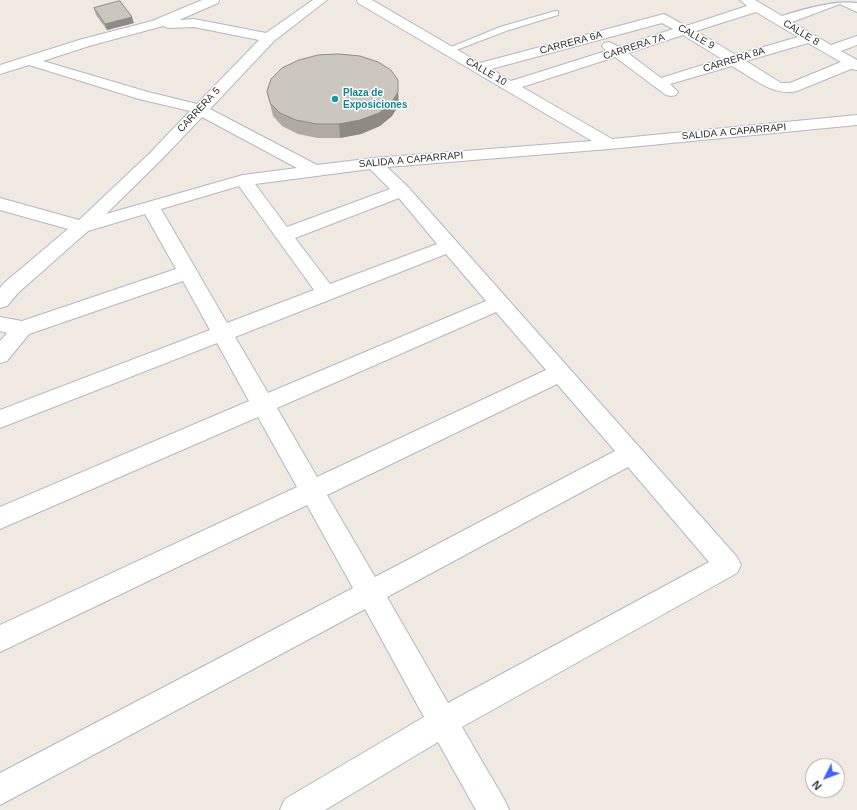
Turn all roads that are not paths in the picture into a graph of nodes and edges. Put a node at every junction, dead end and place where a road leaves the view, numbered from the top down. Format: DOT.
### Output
graph roads {
  1 [pos="208,0"];
  2 [pos="213,0"];
  3 [pos="321,0"];
  4 [pos="363,0"];
  5 [pos="746,0"];
  6 [pos="841,0"];
  7 [pos="179,2"];
  8 [pos="758,7"];
  9 [pos="857,8"];
  10 [pos="555,13"];
  11 [pos="664,18"];
  12 [pos="781,21"];
  13 [pos="157,24"];
  14 [pos="686,31"];
  15 [pos="596,36"];
  16 [pos="269,38"];
  17 [pos="810,38"];
  18 [pos="857,40"];
  19 [pos="448,50"];
  20 [pos="830,50"];
  21 [pos="618,52"];
  22 [pos="736,60"];
  23 [pos="29,61"];
  24 [pos="854,64"];
  25 [pos="478,68"];
  26 [pos="0,70"];
  27 [pos="659,83"];
  28 [pos="510,86"];
  29 [pos="672,92"];
  30 [pos="199,109"];
  31 [pos="857,120"];
  32 [pos="609,144"];
  33 [pos="374,163"];
  34 [pos="313,170"];
  35 [pos="243,180"];
  36 [pos="402,191"];
  37 [pos="0,204"];
  38 [pos="150,206"];
  39 [pos="82,227"];
  40 [pos="284,235"];
  41 [pos="449,246"];
  42 [pos="188,272"];
  43 [pos="4,291"];
  44 [pos="326,293"];
  45 [pos="499,303"];
  46 [pos="0,324"];
  47 [pos="22,329"];
  48 [pos="222,333"];
  49 [pos="0,355"];
  50 [pos="560,373"];
  51 [pos="263,405"];
  52 [pos="0,419"];
  53 [pos="631,454"];
  54 [pos="312,491"];
  55 [pos="0,518"];
  56 [pos="370,593"];
  57 [pos="0,639"];
  58 [pos="443,722"];
  59 [pos="0,790"];
  60 [pos="296,810"];
  61 [pos="493,810"];
  1 -- 7 [label="street"];
  2 -- 13 [label="street"];
  3 -- 16 [label="street, CARRERA 5"];
  4 -- 19 [label="street, CALLE 10"];
  5 -- 8 [label="street, CALLE 8"];
  6 -- 9 [label="street"];
  6 -- 12 [label="street"];
  8 -- 12 [label="street, CALLE 8"];
  8 -- 14 [label="street, CARRERA 7A"];
  10 -- 19 [label="lane"];
  11 -- 14 [label="street, CALLE 9"];
  11 -- 15 [label="street, CARRERA 6A"];
  12 -- 17 [label="street, CALLE 8"];
  13 -- 16 [label="street"];
  13 -- 23 [label="street"];
  14 -- 21 [label="street, CARRERA 7A"];
  14 -- 22 [label="street, CALLE 9"];
  15 -- 21 [label="street"];
  15 -- 25 [label="street, CARRERA 6A"];
  16 -- 30 [label="street, CARRERA 5"];
  17 -- 20 [label="street, CALLE 8"];
  17 -- 22 [label="street, CARRERA 8A"];
  18 -- 20 [label="street"];
  19 -- 25 [label="street, CALLE 10"];
  20 -- 24 [label="street, CALLE 8"];
  21 -- 27 [label="street"];
  21 -- 28 [label="street, CARRERA 7A"];
  22 -- 24 [label="street, CALLE 9"];
  22 -- 27 [label="street, CARRERA 8A"];
  23 -- 26 [label="street"];
  23 -- 30 [label="street"];
  25 -- 28 [label="street, CALLE 10"];
  27 -- 29 [label="street"];
  28 -- 32 [label="street, CALLE 10"];
  30 -- 34 [label="street"];
  30 -- 39 [label="street, CARRERA 5"];
  31 -- 32 [label="street, SALIDA A CAPARRAPI"];
  32 -- 33 [label="street, SALIDA A CAPARRAPI"];
  33 -- 34 [label="street, SALIDA A CAPARRAPI"];
  33 -- 36 [label="street"];
  34 -- 35 [label="street, SALIDA A CAPARRAPI"];
  35 -- 38 [label="street, SALIDA A CAPARRAPI"];
  35 -- 40 [label="street"];
  36 -- 40 [label="street"];
  36 -- 41 [label="street"];
  37 -- 39 [label="street"];
  38 -- 39 [label="street, SALIDA A CAPARRAPI"];
  38 -- 42 [label="street"];
  39 -- 43 [label="street, SALIDA A CAPARRAPI"];
  40 -- 44 [label="street"];
  41 -- 44 [label="street"];
  41 -- 45 [label="street"];
  42 -- 47 [label="street"];
  42 -- 48 [label="street"];
  44 -- 48 [label="street"];
  45 -- 50 [label="street"];
  45 -- 51 [label="street"];
  46 -- 47 [label="street"];
  47 -- 49 [label="street"];
  48 -- 51 [label="street"];
  48 -- 52 [label="street"];
  50 -- 53 [label="street"];
  50 -- 54 [label="street"];
  51 -- 54 [label="street"];
  51 -- 55 [label="street"];
  53 -- 56 [label="street"];
  53 -- 58 [label="street"];
  54 -- 56 [label="street"];
  54 -- 57 [label="street"];
  56 -- 58 [label="street"];
  56 -- 59 [label="street"];
  58 -- 60 [label="street"];
  58 -- 61 [label="street"];
}
